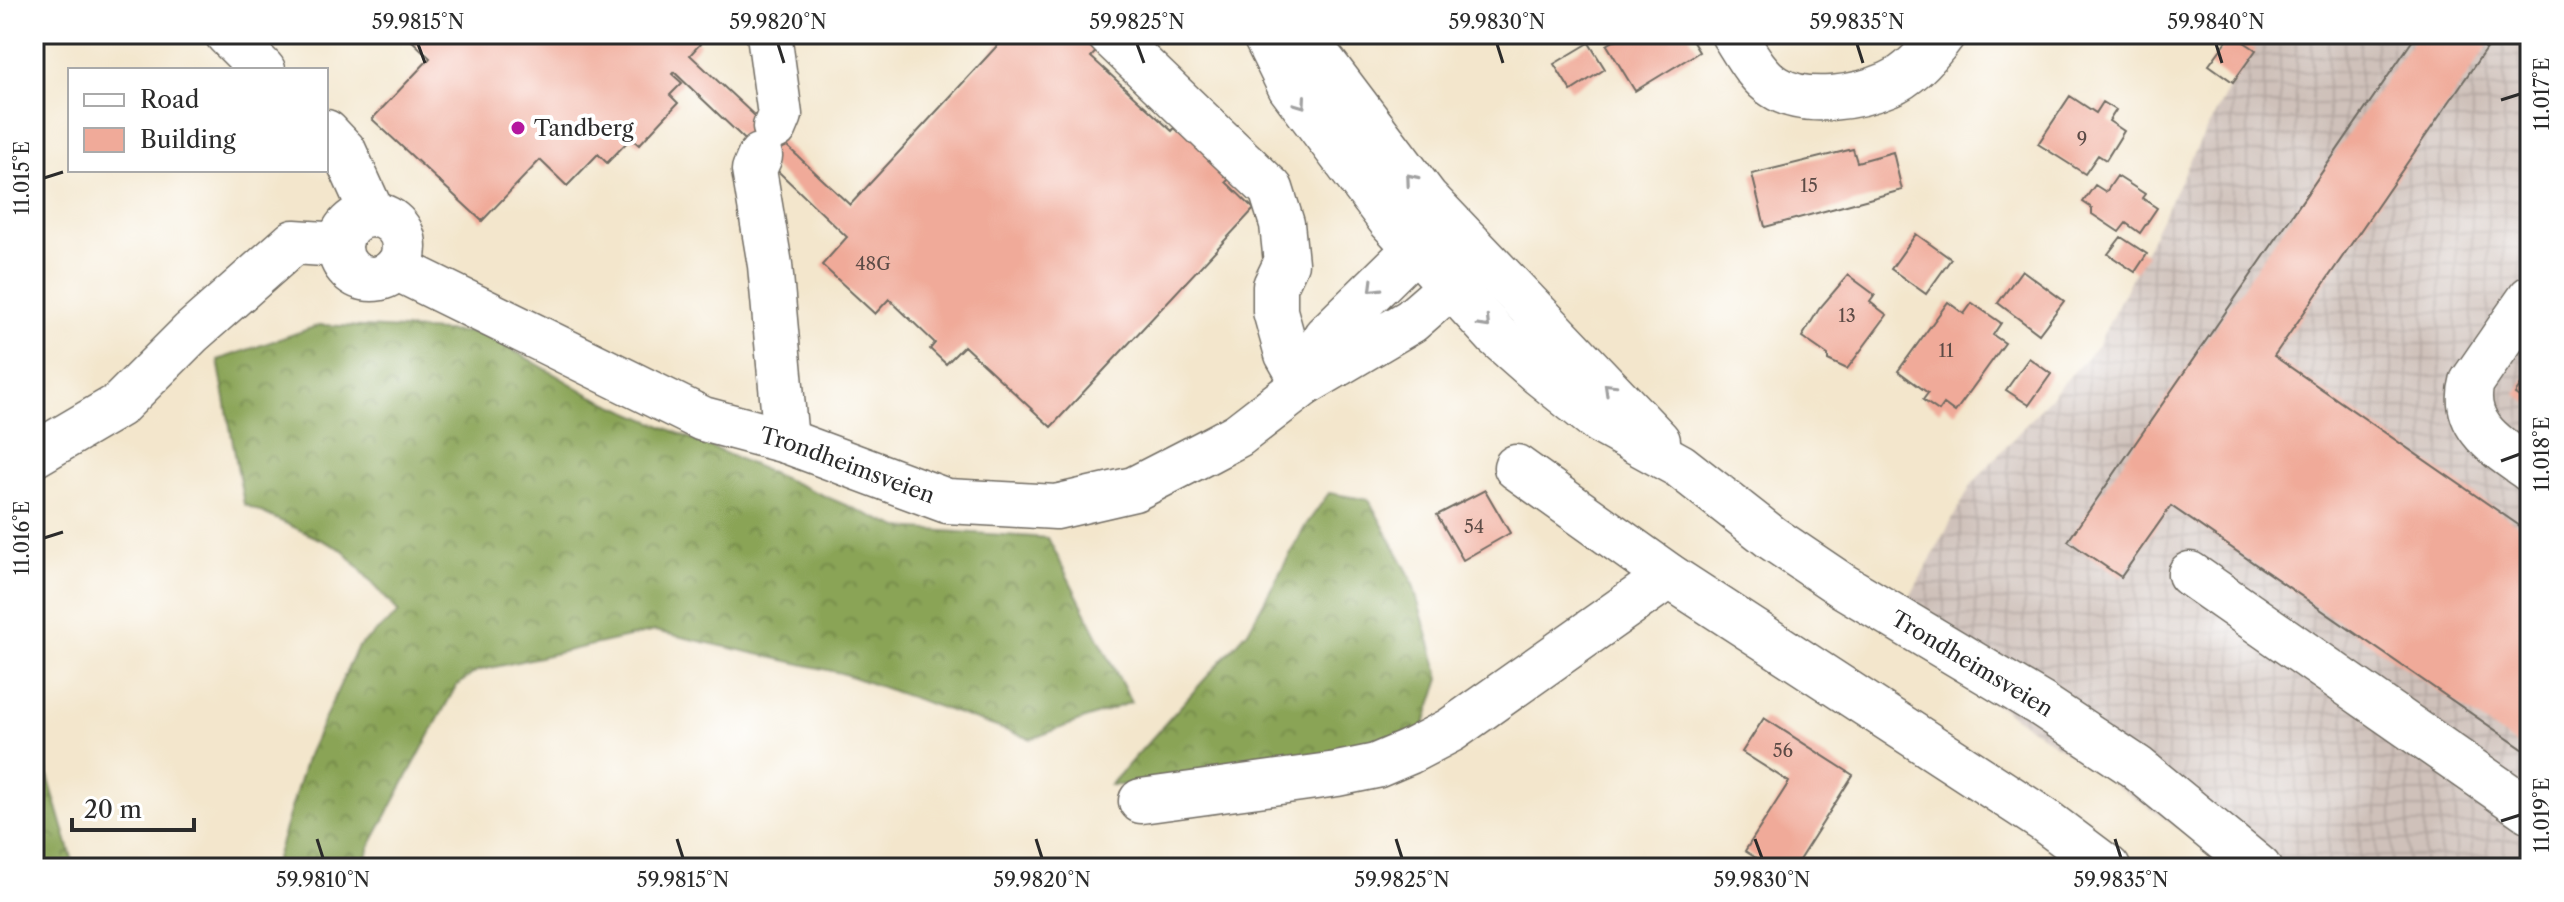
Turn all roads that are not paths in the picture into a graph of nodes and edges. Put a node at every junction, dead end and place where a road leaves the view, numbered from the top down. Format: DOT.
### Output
graph roads {
  1 [pos="227,34"];
  2 [pos="769,34"];
  3 [pos="1109,34"];
  4 [pos="1264,34"];
  5 [pos="1296,34"];
  6 [pos="1733,34"];
  7 [pos="1943,34"];
  8 [pos="261,68"];
  9 [pos="328,134"];
  10 [pos="373,215"];
  11 [pos="1463,238"];
  12 [pos="340,245"];
  13 [pos="1415,249"];
  14 [pos="396,268"];
  15 [pos="1450,287"];
  16 [pos="2530,298"];
  17 [pos="1304,384"];
  18 [pos="786,441"];
  19 [pos="34,455"];
  20 [pos="1680,466"];
  21 [pos="1516,467"];
  22 [pos="2530,470"];
  23 [pos="2190,574"];
  24 [pos="1669,576"];
  25 [pos="1141,801"];
  26 [pos="2530,811"];
  27 [pos="2108,868"];
  28 [pos="2259,868"];
  1 -- 8 [label="main road"];
  2 -- 18 [label="main road"];
  3 -- 17 [label="main road"];
  4 -- 13 [label="main road, Trondheimsveien, one-way"];
  11 -- 5 [label="main road, Trondheimsveien, one-way"];
  6 -- 7 [label="main road"];
  9 -- 10 [label="main road"];
  10 -- 12 [label="main road"];
  10 -- 14 [label="main road"];
  11 -- 13 [label="main road, Trondheimsveien"];
  11 -- 15 [label="main road"];
  20 -- 11 [label="main road, Trondheimsveien, one-way"];
  12 -- 14 [label="main road"];
  12 -- 19 [label="main road"];
  13 -- 15 [label="main road, Trondheimsveien"];
  13 -- 17 [label="main road, Trondheimsveien, one-way"];
  14 -- 18 [label="main road, Trondheimsveien"];
  15 -- 17 [label="main road, Trondheimsveien"];
  15 -- 20 [label="main road, Trondheimsveien, one-way"];
  16 -- 22 [label="main road"];
  17 -- 18 [label="main road, Trondheimsveien"];
  20 -- 28 [label="main road, Trondheimsveien"];
  21 -- 24 [label="main road"];
  23 -- 26 [label="main road"];
  24 -- 25 [label="main road"];
  24 -- 27 [label="main road"];
}
